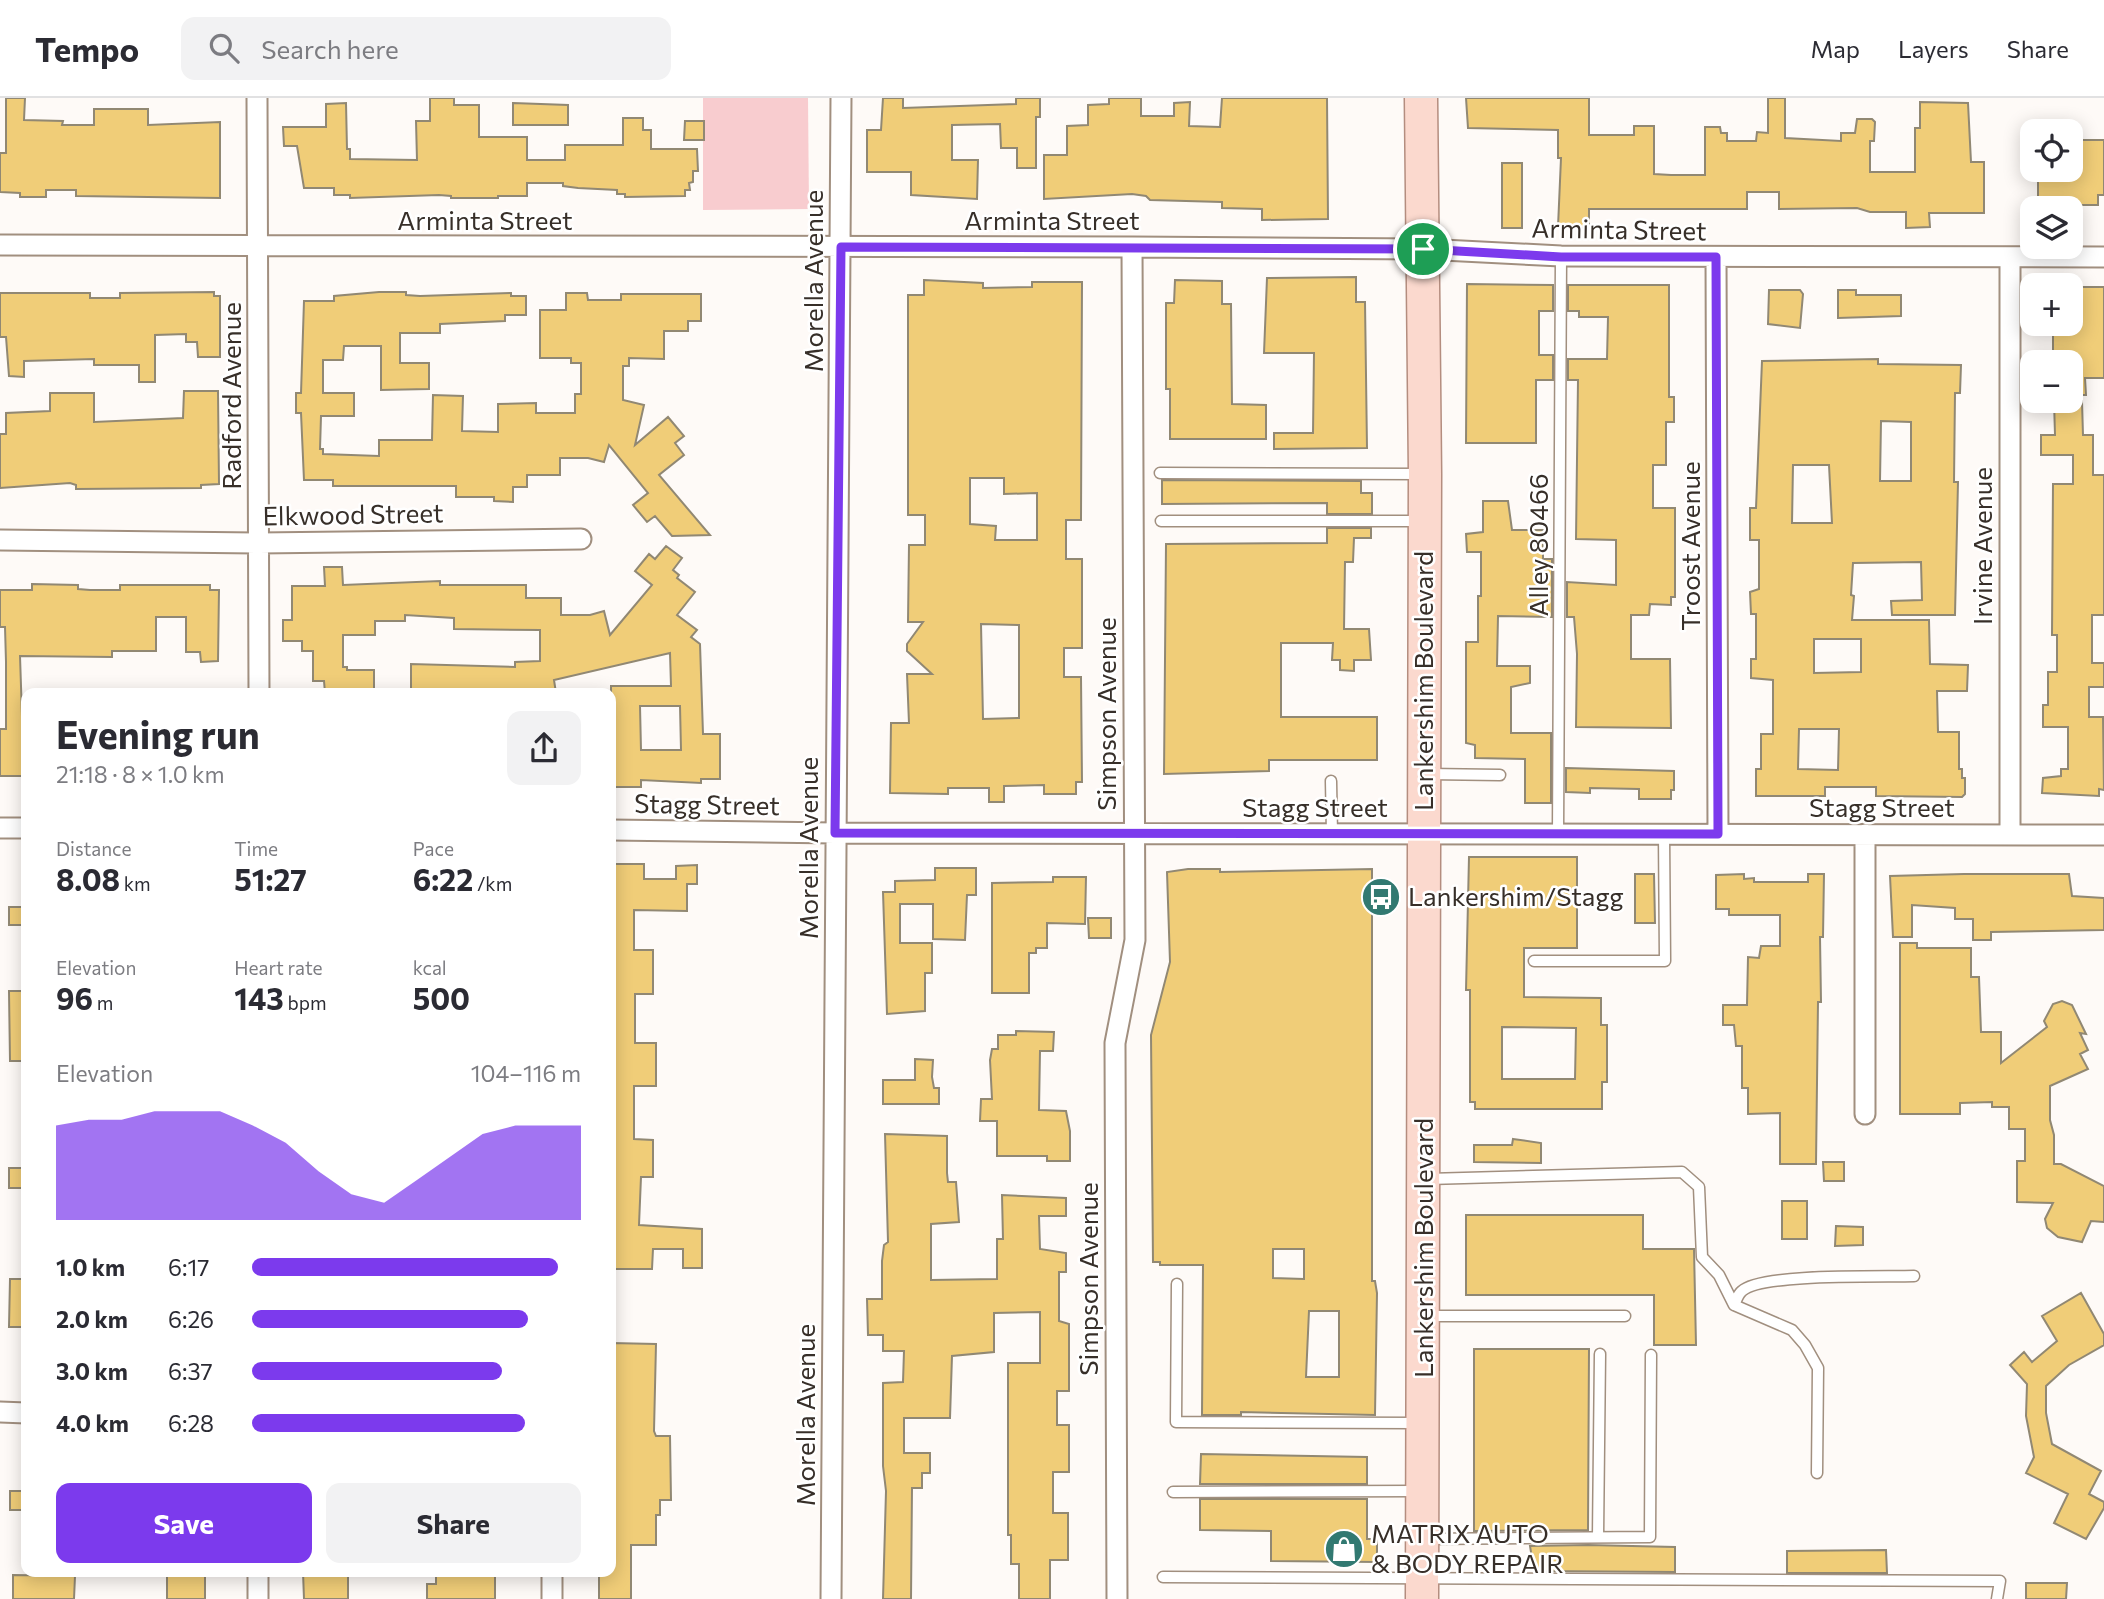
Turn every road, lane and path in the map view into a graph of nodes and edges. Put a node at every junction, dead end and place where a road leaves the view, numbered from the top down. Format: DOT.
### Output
graph roads {
  1 [pos="257,98"];
  2 [pos="841,98"];
  3 [pos="1421,98"];
  4 [pos="0,245"];
  5 [pos="258,247"];
  6 [pos="841,247"];
  7 [pos="1132,247"];
  8 [pos="1423,249"];
  9 [pos="1561,257"];
  10 [pos="1716,257"];
  11 [pos="2010,257"];
  12 [pos="2104,257"];
  13 [pos="1160,473"];
  14 [pos="1425,474"];
  15 [pos="1161,521"];
  16 [pos="1424,521"];
  17 [pos="580,539"];
  18 [pos="0,540"];
  19 [pos="259,543"];
  20 [pos="259,688"];
  21 [pos="1424,774"];
  22 [pos="1500,775"];
  23 [pos="1331,781"];
  24 [pos="0,828"];
  25 [pos="21,828"];
  26 [pos="616,830"];
  27 [pos="835,833"];
  28 [pos="1133,834"];
  29 [pos="1332,834"];
  30 [pos="1424,834"];
  31 [pos="1558,834"];
  32 [pos="1664,834"];
  33 [pos="1718,834"];
  34 [pos="1865,834"];
  35 [pos="2010,835"];
  36 [pos="2104,835"];
  37 [pos="1534,961"];
  38 [pos="1865,1114"];
  39 [pos="1424,1179"];
  40 [pos="1914,1276"];
  41 [pos="1177,1283"];
  42 [pos="1734,1305"];
  43 [pos="1424,1316"];
  44 [pos="1625,1316"];
  45 [pos="1600,1354"];
  46 [pos="1651,1355"];
  47 [pos="0,1412"];
  48 [pos="21,1413"];
  49 [pos="1424,1423"];
  50 [pos="1818,1473"];
  51 [pos="1424,1490"];
  52 [pos="1173,1492"];
  53 [pos="1598,1537"];
  54 [pos="1424,1539"];
  55 [pos="258,1577"];
  56 [pos="552,1577"];
  57 [pos="1163,1577"];
  58 [pos="1422,1588"];
  59 [pos="258,1599"];
  60 [pos="552,1599"];
  61 [pos="831,1599"];
  62 [pos="1117,1599"];
  63 [pos="1997,1599"];
  1 -- 5 [label="street, Radford Avenue"];
  2 -- 6 [label="street, Morella Avenue"];
  3 -- 8 [label="main road, Lankershim Boulevard"];
  4 -- 5 [label="street, Arminta Street"];
  5 -- 6 [label="street, Arminta Street"];
  5 -- 19 [label="street, Radford Avenue"];
  6 -- 7 [label="street, Arminta Street"];
  6 -- 27 [label="street, Morella Avenue"];
  7 -- 8 [label="street, Arminta Street"];
  7 -- 28 [label="street, Simpson Avenue"];
  8 -- 9 [label="street, Arminta Street"];
  8 -- 14 [label="main road, Lankershim Boulevard"];
  9 -- 10 [label="street, Arminta Street"];
  9 -- 31 [label="lane, Alley 80466"];
  10 -- 11 [label="street, Arminta Street"];
  10 -- 33 [label="street, Troost Avenue"];
  11 -- 12 [label="street, Arminta Street"];
  11 -- 35 [label="street, Irvine Avenue"];
  13 -- 14 [label="lane"];
  14 -- 16 [label="main road, Lankershim Boulevard"];
  15 -- 16 [label="lane"];
  16 -- 21 [label="main road, Lankershim Boulevard"];
  17 -- 19 [label="street, Elkwood Street"];
  18 -- 19 [label="street, Elkwood Street"];
  19 -- 20 [label="street, Radford Avenue"];
  21 -- 22 [label="lane"];
  21 -- 30 [label="main road, Lankershim Boulevard"];
  23 -- 29 [label="lane"];
  24 -- 25 [label="street"];
  26 -- 27 [label="street, Stagg Street"];
  27 -- 28 [label="street, Stagg Street"];
  27 -- 61 [label="street, Morella Avenue"];
  28 -- 29 [label="street, Stagg Street"];
  28 -- 62 [label="street, Simpson Avenue"];
  29 -- 30 [label="street, Stagg Street"];
  30 -- 31 [label="street, Stagg Street"];
  30 -- 39 [label="main road, Lankershim Boulevard"];
  31 -- 32 [label="street, Stagg Street"];
  32 -- 33 [label="street, Stagg Street"];
  32 -- 37 [label="lane"];
  33 -- 34 [label="street, Stagg Street"];
  34 -- 35 [label="street, Stagg Street"];
  34 -- 38 [label="street"];
  35 -- 36 [label="street, Stagg Street"];
  39 -- 42 [label="lane"];
  39 -- 43 [label="main road, Lankershim Boulevard"];
  40 -- 42 [label="lane"];
  41 -- 49 [label="lane"];
  42 -- 50 [label="lane"];
  43 -- 44 [label="lane"];
  43 -- 49 [label="main road, Lankershim Boulevard"];
  45 -- 53 [label="lane"];
  46 -- 53 [label="lane"];
  47 -- 48 [label="street"];
  49 -- 51 [label="main road, Lankershim Boulevard"];
  51 -- 52 [label="lane"];
  51 -- 54 [label="main road, Lankershim Boulevard"];
  53 -- 54 [label="lane"];
  54 -- 58 [label="main road, Lankershim Boulevard"];
  55 -- 59 [label="street"];
  56 -- 60 [label="street"];
  57 -- 58 [label="lane"];
  58 -- 63 [label="lane"];
}
